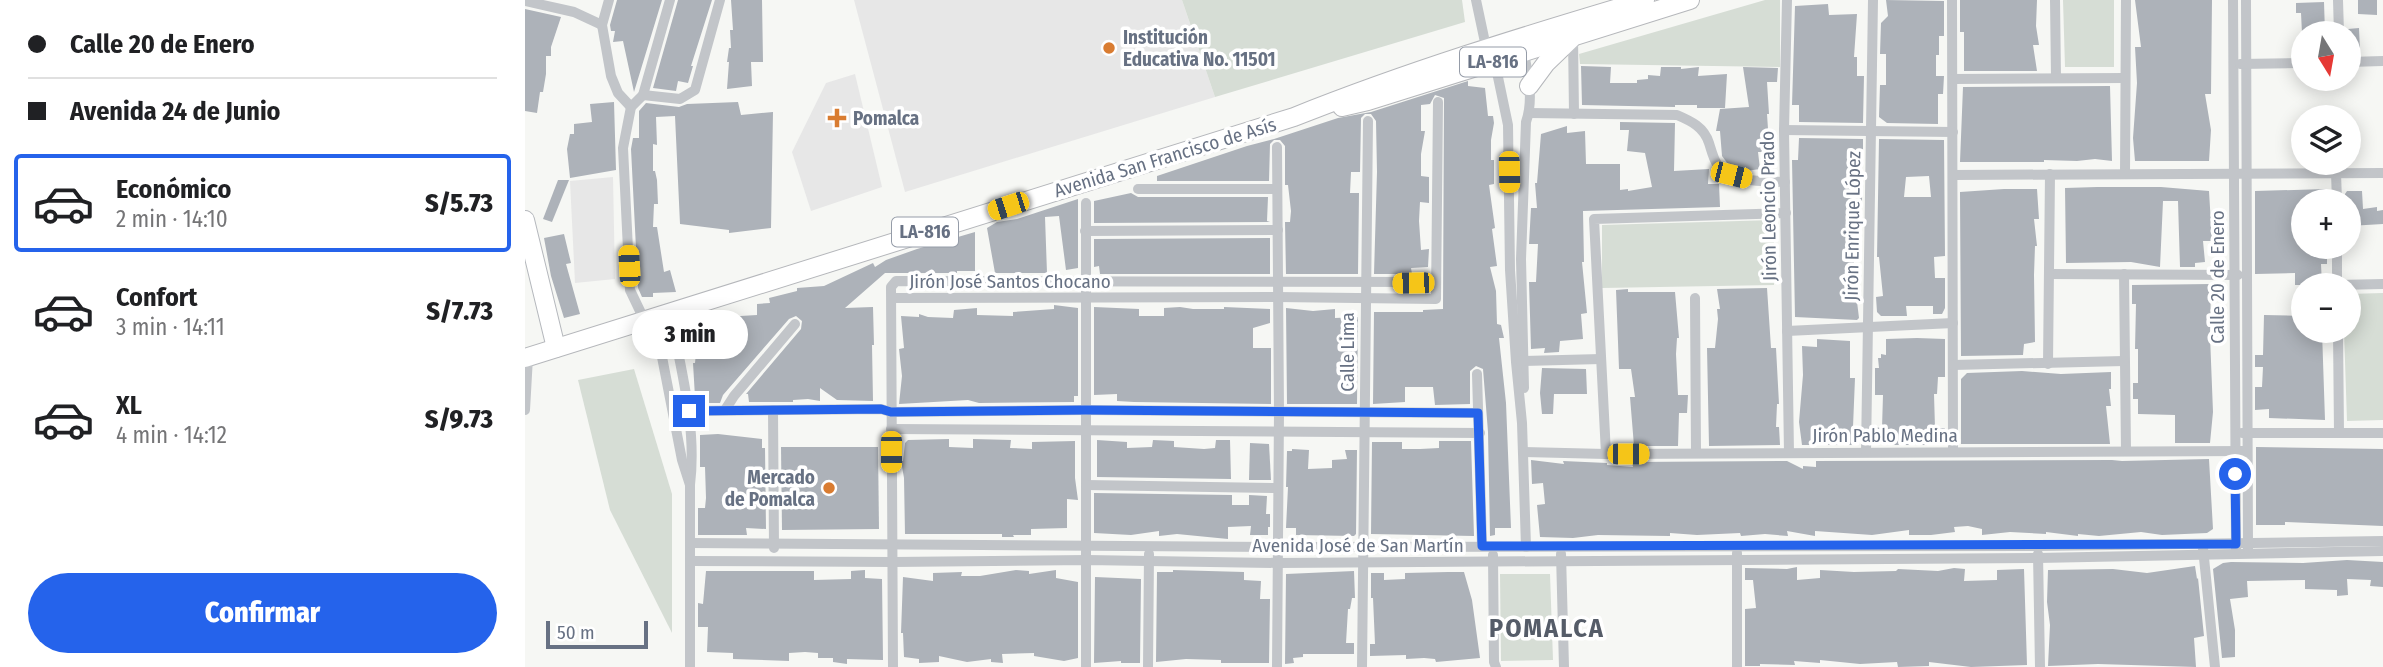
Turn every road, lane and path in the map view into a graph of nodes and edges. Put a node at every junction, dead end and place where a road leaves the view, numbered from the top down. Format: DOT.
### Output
graph roads {
  1 [pos="608,0"];
  2 [pos="670,0"];
  3 [pos="720,0"];
  4 [pos="1476,0"];
  5 [pos="1646,0"];
  6 [pos="1690,0"];
  7 [pos="1787,0"];
  8 [pos="1873,0"];
  9 [pos="1952,0"];
  10 [pos="2055,0"];
  11 [pos="2126,0"];
  12 [pos="2233,0"];
  13 [pos="2246,0"];
  14 [pos="2338,0"];
  15 [pos="525,1"];
  16 [pos="2339,21"];
  17 [pos="602,25"];
  18 [pos="1573,37"];
  19 [pos="1522,44"];
  20 [pos="1491,51"];
  21 [pos="2383,61"];
  22 [pos="2361,62"];
  23 [pos="2291,63"];
  24 [pos="2246,64"];
  25 [pos="2234,65"];
  26 [pos="2056,77"];
  27 [pos="2125,78"];
  28 [pos="1953,79"];
  29 [pos="1529,86"];
  30 [pos="643,95"];
  31 [pos="1438,102"];
  32 [pos="631,107"];
  33 [pos="1574,114"];
  34 [pos="1527,118"];
  35 [pos="1368,121"];
  36 [pos="1508,125"];
  37 [pos="1784,130"];
  38 [pos="1872,131"];
  39 [pos="1953,132"];
  40 [pos="1277,147"];
  41 [pos="2361,173"];
  42 [pos="2383,173"];
  43 [pos="2050,174"];
  44 [pos="2125,174"];
  45 [pos="2234,174"];
  46 [pos="2246,174"];
  47 [pos="2291,174"];
  48 [pos="1953,175"];
  49 [pos="1785,182"];
  50 [pos="1138,189"];
  51 [pos="1277,189"];
  52 [pos="1086,203"];
  53 [pos="1786,213"];
  54 [pos="525,220"];
  55 [pos="1278,230"];
  56 [pos="1085,231"];
  57 [pos="2049,274"];
  58 [pos="2124,274"];
  59 [pos="2234,275"];
  60 [pos="2247,275"];
  61 [pos="1085,282"];
  62 [pos="1436,282"];
  63 [pos="1277,283"];
  64 [pos="1366,283"];
  65 [pos="2361,284"];
  66 [pos="2383,284"];
  67 [pos="1277,297"];
  68 [pos="892,298"];
  69 [pos="1085,298"];
  70 [pos="1695,298"];
  71 [pos="1365,299"];
  72 [pos="670,312"];
  73 [pos="645,321"];
  74 [pos="1953,323"];
  75 [pos="795,324"];
  76 [pos="1868,327"];
  77 [pos="1787,331"];
  78 [pos="2338,343"];
  79 [pos="556,348"];
  80 [pos="526,358"];
  81 [pos="1601,359"];
  82 [pos="1520,361"];
  83 [pos="2124,361"];
  84 [pos="2049,363"];
  85 [pos="1953,365"];
  86 [pos="1477,373"];
  87 [pos="525,410"];
  88 [pos="725,410"];
  89 [pos="773,410"];
  90 [pos="1085,410"];
  91 [pos="689,411"];
  92 [pos="891,412"];
  93 [pos="1279,412"];
  94 [pos="1364,412"];
  95 [pos="1478,413"];
  96 [pos="1085,428"];
  97 [pos="891,429"];
  98 [pos="1364,431"];
  99 [pos="1277,432"];
  100 [pos="1480,433"];
  101 [pos="2235,433"];
  102 [pos="2247,433"];
  103 [pos="2339,433"];
  104 [pos="2383,433"];
  105 [pos="2126,451"];
  106 [pos="2241,451"];
  107 [pos="1523,452"];
  108 [pos="1866,452"];
  109 [pos="1953,452"];
  110 [pos="1696,453"];
  111 [pos="1789,453"];
  112 [pos="1606,454"];
  113 [pos="689,485"];
  114 [pos="1086,485"];
  115 [pos="1277,488"];
  116 [pos="2383,541"];
  117 [pos="690,543"];
  118 [pos="774,544"];
  119 [pos="892,544"];
  120 [pos="1363,546"];
  121 [pos="1488,546"];
  122 [pos="1737,546"];
  123 [pos="2039,546"];
  124 [pos="1086,547"];
  125 [pos="1150,547"];
  126 [pos="1277,547"];
  127 [pos="1526,547"];
  128 [pos="1561,547"];
  129 [pos="2204,549"];
  130 [pos="2242,549"];
  131 [pos="2383,551"];
  132 [pos="2038,558"];
  133 [pos="1737,559"];
  134 [pos="1087,560"];
  135 [pos="1561,560"];
  136 [pos="690,561"];
  137 [pos="774,561"];
  138 [pos="1149,561"];
  139 [pos="893,562"];
  140 [pos="1362,562"];
  141 [pos="1494,562"];
  142 [pos="1278,563"];
  143 [pos="690,667"];
  144 [pos="893,667"];
  145 [pos="1086,667"];
  146 [pos="1148,667"];
  147 [pos="1277,667"];
  148 [pos="1362,667"];
  149 [pos="1496,667"];
  150 [pos="1565,667"];
  151 [pos="1737,667"];
  152 [pos="2040,667"];
  153 [pos="2215,667"];
  1 -- 17 [label="street"];
  2 -- 30 [label="street"];
  3 -- 30 [label="street"];
  4 -- 20 [label="street"];
  5 -- 19 [label="main road, Avenida San Francisco de Asís / LA-816"];
  6 -- 18 [label="main road, Avenida San Francisco de Asís / LA-816"];
  7 -- 37 [label="street, Jirón Leoncio Prado"];
  8 -- 38 [label="street, Jirón Enrique López"];
  9 -- 28 [label="street"];
  10 -- 26 [label="street"];
  11 -- 27 [label="street"];
  12 -- 25 [label="street, Calle 20 de Enero"];
  13 -- 24 [label="street, Calle 20 de Enero"];
  14 -- 16 [label="street"];
  15 -- 17 [label="street"];
  17 -- 32 [label="street"];
  18 -- 19 [label="main road, Avenida San Francisco de Asís / LA-816"];
  18 -- 29 [label="main road"];
  18 -- 33 [label="street"];
  19 -- 20 [label="main road, Avenida San Francisco de Asís / LA-816"];
  19 -- 29 [label="street"];
  20 -- 36 [label="street"];
  20 -- 72 [label="main road, Avenida San Francisco de Asís / LA-816"];
  21 -- 22 [label="street"];
  23 -- 24 [label="street"];
  24 -- 25 [label="street"];
  24 -- 46 [label="street, Calle 20 de Enero"];
  25 -- 45 [label="street, Calle 20 de Enero"];
  26 -- 27 [label="street"];
  26 -- 28 [label="street"];
  27 -- 44 [label="street"];
  28 -- 39 [label="street"];
  29 -- 34 [label="street"];
  30 -- 32 [label="street"];
  31 -- 62 [label="street"];
  32 -- 73 [label="street"];
  33 -- 34 [label="street"];
  33 -- 49 [label="street"];
  34 -- 36 [label="street"];
  34 -- 82 [label="street"];
  35 -- 64 [label="street, Calle Lima"];
  36 -- 82 [label="street"];
  37 -- 38 [label="street"];
  37 -- 49 [label="street, Jirón Leoncio Prado"];
  38 -- 39 [label="street"];
  38 -- 76 [label="street, Jirón Enrique López"];
  39 -- 48 [label="street"];
  40 -- 51 [label="street"];
  41 -- 42 [label="street"];
  43 -- 44 [label="street"];
  43 -- 48 [label="street"];
  43 -- 57 [label="street"];
  44 -- 45 [label="street"];
  45 -- 46 [label="street"];
  45 -- 59 [label="street, Calle 20 de Enero"];
  46 -- 47 [label="street"];
  46 -- 60 [label="street, Calle 20 de Enero"];
  48 -- 74 [label="street"];
  49 -- 53 [label="street, Jirón Leoncio Prado"];
  50 -- 51 [label="street"];
  51 -- 55 [label="street"];
  52 -- 56 [label="street"];
  53 -- 77 [label="street, Jirón Leoncio Prado"];
  53 -- 81 [label="street"];
  54 -- 79 [label="main road"];
  55 -- 56 [label="street"];
  55 -- 63 [label="street"];
  56 -- 61 [label="street"];
  57 -- 58 [label="street"];
  57 -- 84 [label="street"];
  58 -- 59 [label="street"];
  58 -- 83 [label="street"];
  59 -- 60 [label="street"];
  59 -- 101 [label="street, Calle 20 de Enero"];
  60 -- 102 [label="street, Calle 20 de Enero"];
  61 -- 63 [label="street, Jirón José Santos Chocano"];
  61 -- 68 [label="street, Jirón José Santos Chocano"];
  61 -- 69 [label="street"];
  62 -- 64 [label="street, Jirón José Santos Chocano"];
  62 -- 71 [label="street, Jirón José Santos Chocano"];
  63 -- 64 [label="street, Jirón José Santos Chocano"];
  63 -- 67 [label="street"];
  64 -- 71 [label="street, Calle Lima"];
  65 -- 66 [label="street"];
  67 -- 69 [label="street, Jirón José Santos Chocano"];
  67 -- 71 [label="street, Jirón José Santos Chocano"];
  67 -- 93 [label="street"];
  68 -- 69 [label="street, Jirón José Santos Chocano"];
  68 -- 92 [label="street"];
  69 -- 90 [label="street"];
  70 -- 110 [label="street"];
  71 -- 94 [label="street, Calle Lima"];
  72 -- 73 [label="main road, Avenida San Francisco de Asís / LA-816"];
  72 -- 91 [label="street"];
  73 -- 79 [label="main road, Avenida San Francisco de Asís / LA-816"];
  73 -- 113 [label="street"];
  74 -- 76 [label="street"];
  74 -- 85 [label="street"];
  75 -- 88 [label="street"];
  76 -- 77 [label="street"];
  76 -- 108 [label="street, Jirón Enrique López"];
  77 -- 111 [label="street, Jirón Leoncio Prado"];
  78 -- 103 [label="street"];
  79 -- 80 [label="main road, Avenida San Francisco de Asís"];
  80 -- 87 [label="street"];
  81 -- 82 [label="street"];
  81 -- 112 [label="street"];
  82 -- 107 [label="street"];
  83 -- 84 [label="street"];
  83 -- 105 [label="street"];
  84 -- 85 [label="street"];
  85 -- 109 [label="street"];
  86 -- 95 [label="street"];
  88 -- 89 [label="street"];
  88 -- 91 [label="street"];
  89 -- 92 [label="street"];
  89 -- 118 [label="street"];
  90 -- 92 [label="street"];
  90 -- 93 [label="street"];
  90 -- 96 [label="street"];
  91 -- 113 [label="street"];
  92 -- 97 [label="street"];
  93 -- 94 [label="street"];
  93 -- 99 [label="street"];
  94 -- 95 [label="street"];
  94 -- 98 [label="street, Calle Lima"];
  95 -- 100 [label="street"];
  96 -- 97 [label="street"];
  96 -- 99 [label="street"];
  96 -- 114 [label="street"];
  97 -- 119 [label="street"];
  98 -- 99 [label="street"];
  98 -- 100 [label="street"];
  98 -- 120 [label="street, Calle Lima"];
  99 -- 115 [label="street"];
  100 -- 121 [label="street"];
  101 -- 102 [label="street"];
  101 -- 106 [label="street, Calle 20 de Enero"];
  102 -- 103 [label="street"];
  102 -- 106 [label="street, Calle 20 de Enero"];
  103 -- 104 [label="street"];
  105 -- 106 [label="street, Jirón Pablo Medina"];
  105 -- 109 [label="street, Jirón Pablo Medina"];
  106 -- 130 [label="street, Calle 20 de Enero"];
  107 -- 112 [label="street, Jirón Pablo Medina"];
  107 -- 127 [label="street"];
  108 -- 109 [label="street, Jirón Pablo Medina"];
  108 -- 111 [label="street, Jirón Pablo Medina"];
  110 -- 111 [label="street, Jirón Pablo Medina"];
  110 -- 112 [label="street, Jirón Pablo Medina"];
  113 -- 117 [label="street"];
  114 -- 115 [label="street"];
  114 -- 124 [label="street"];
  115 -- 126 [label="street"];
  116 -- 130 [label="street"];
  117 -- 118 [label="street, Avenida José de San Martín"];
  117 -- 136 [label="street"];
  118 -- 119 [label="street, Avenida José de San Martín"];
  118 -- 137 [label="street"];
  119 -- 124 [label="street, Avenida José de San Martín"];
  119 -- 139 [label="street"];
  120 -- 121 [label="street, Avenida José de San Martín"];
  120 -- 126 [label="street, Avenida José de San Martín"];
  120 -- 140 [label="street, Calle Lima"];
  121 -- 127 [label="street, Avenida José de San Martín"];
  121 -- 141 [label="street"];
  122 -- 123 [label="street, Avenida José de San Martín"];
  122 -- 128 [label="street, Avenida José de San Martín"];
  122 -- 133 [label="street"];
  123 -- 129 [label="street, Avenida José de San Martín"];
  123 -- 132 [label="street"];
  124 -- 125 [label="street, Avenida José de San Martín"];
  124 -- 134 [label="street"];
  125 -- 126 [label="street, Avenida José de San Martín"];
  125 -- 138 [label="street"];
  126 -- 142 [label="street"];
  127 -- 128 [label="street, Avenida José de San Martín"];
  128 -- 135 [label="street"];
  129 -- 130 [label="street, Avenida José de San Martín"];
  129 -- 132 [label="street, Avenida José de San Martín"];
  129 -- 153 [label="street"];
  130 -- 131 [label="street"];
  132 -- 133 [label="street, Avenida José de San Martín"];
  132 -- 152 [label="street"];
  133 -- 135 [label="street, Avenida José de San Martín"];
  133 -- 151 [label="street"];
  134 -- 138 [label="street, Avenida José de San Martín"];
  134 -- 139 [label="street, Avenida José de San Martín"];
  134 -- 145 [label="street"];
  135 -- 141 [label="street, Avenida José de San Martín"];
  135 -- 150 [label="street"];
  136 -- 137 [label="street, Avenida José de San Martín"];
  136 -- 143 [label="street"];
  137 -- 139 [label="street, Avenida José de San Martín"];
  138 -- 142 [label="street, Avenida José de San Martín"];
  138 -- 146 [label="street"];
  139 -- 144 [label="street"];
  140 -- 141 [label="street, Avenida José de San Martín"];
  140 -- 142 [label="street, Avenida José de San Martín"];
  140 -- 148 [label="street, Calle Lima"];
  141 -- 149 [label="street"];
  142 -- 147 [label="street"];
}
